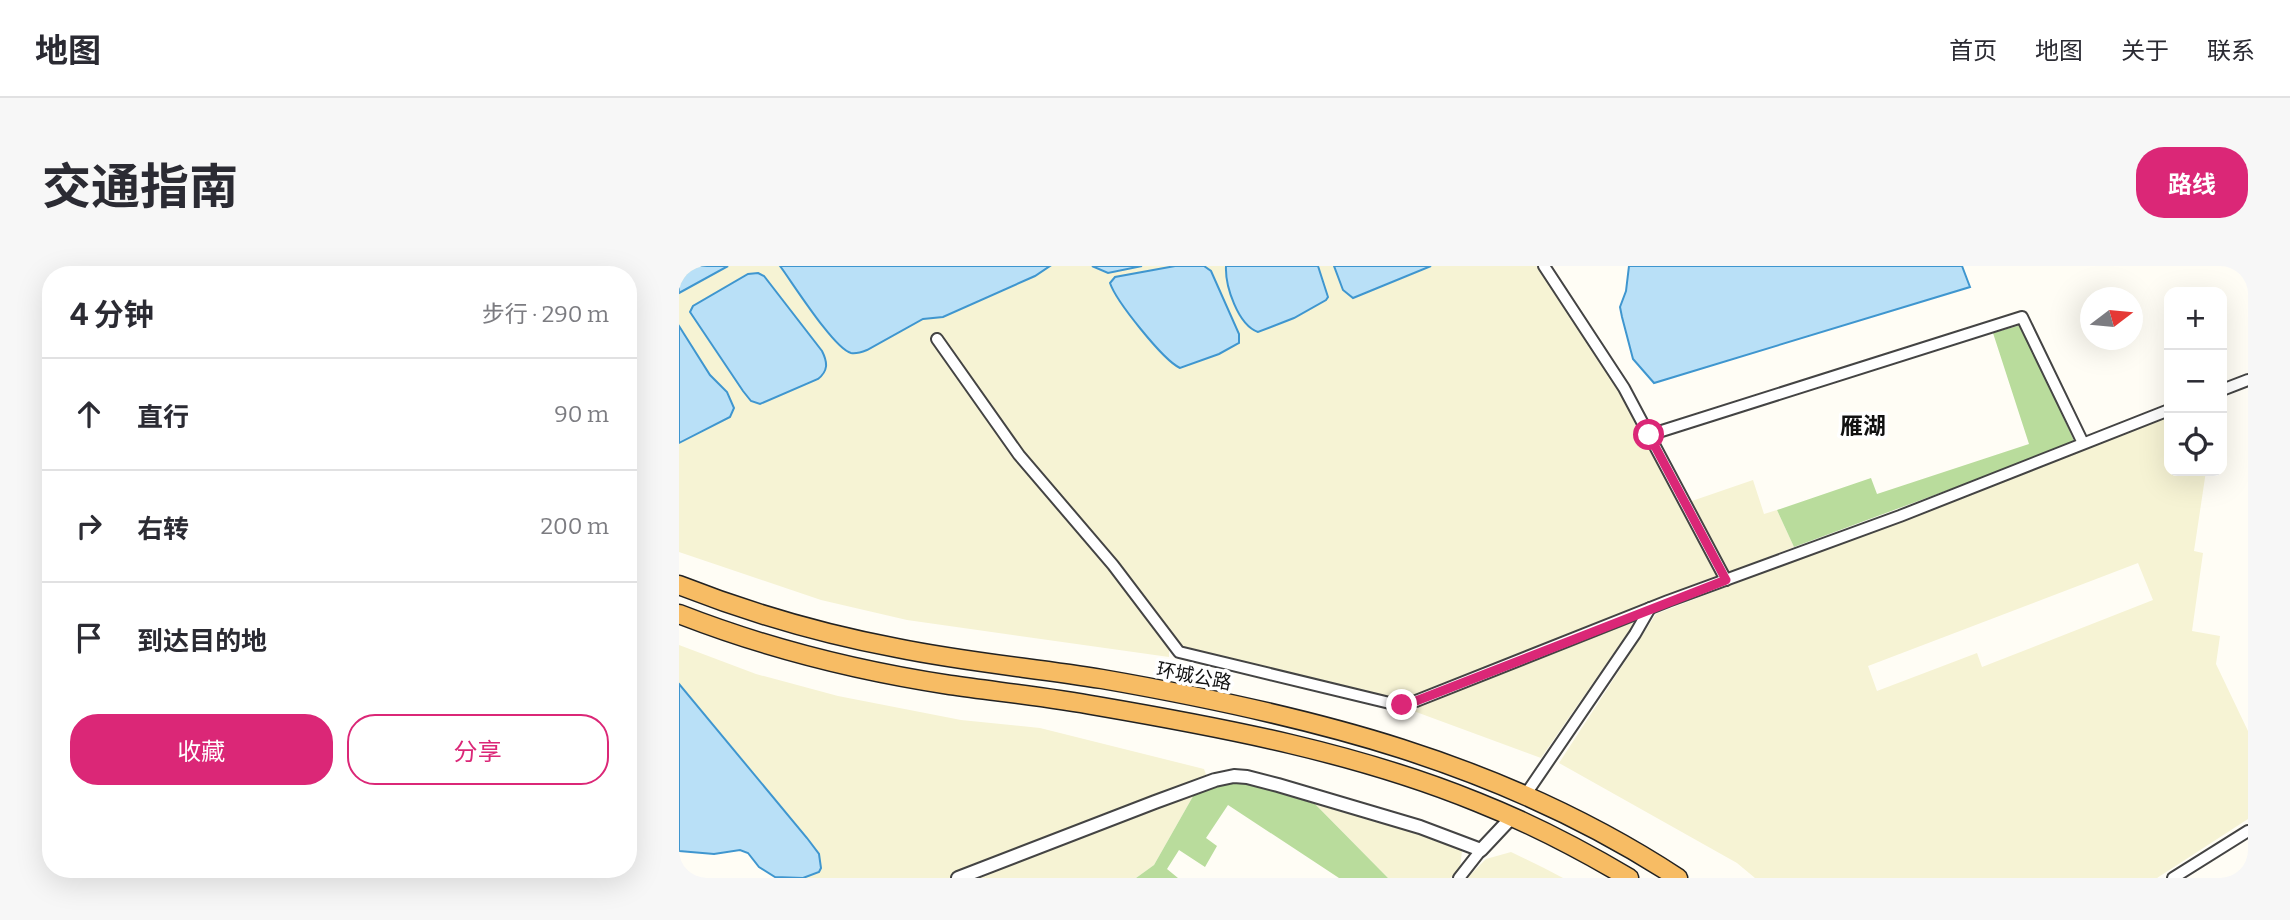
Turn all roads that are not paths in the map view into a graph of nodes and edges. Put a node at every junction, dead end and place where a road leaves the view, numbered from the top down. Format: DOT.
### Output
graph roads {
  1 [pos="1544,266"];
  2 [pos="937,339"];
  3 [pos="2248,380"];
  4 [pos="2227,388"];
  5 [pos="2164,412"];
  6 [pos="1649,435"];
  7 [pos="2083,443"];
  8 [pos="1726,580"];
  9 [pos="679,585"];
  10 [pos="1650,608"];
  11 [pos="679,614"];
  12 [pos="1526,794"];
  13 [pos="1512,817"];
  14 [pos="2248,831"];
  15 [pos="1481,850"];
  16 [pos="958,878"];
  17 [pos="1459,878"];
  18 [pos="1629,878"];
  19 [pos="1678,878"];
  20 [pos="2173,878"];
  1 -- 6 [label="street"];
  2 -- 10 [label="street"];
  3 -- 4 [label="street"];
  5 -- 7 [label="street"];
  6 -- 7 [label="street"];
  6 -- 8 [label="street"];
  7 -- 8 [label="street"];
  8 -- 10 [label="street"];
  9 -- 12 [label="highway, 环城公路"];
  10 -- 12 [label="street"];
  11 -- 13 [label="highway"];
  12 -- 19 [label="highway, 环城公路"];
  13 -- 15 [label="street"];
  13 -- 18 [label="highway"];
  14 -- 20 [label="street"];
  15 -- 16 [label="street"];
  15 -- 17 [label="street"];
}
